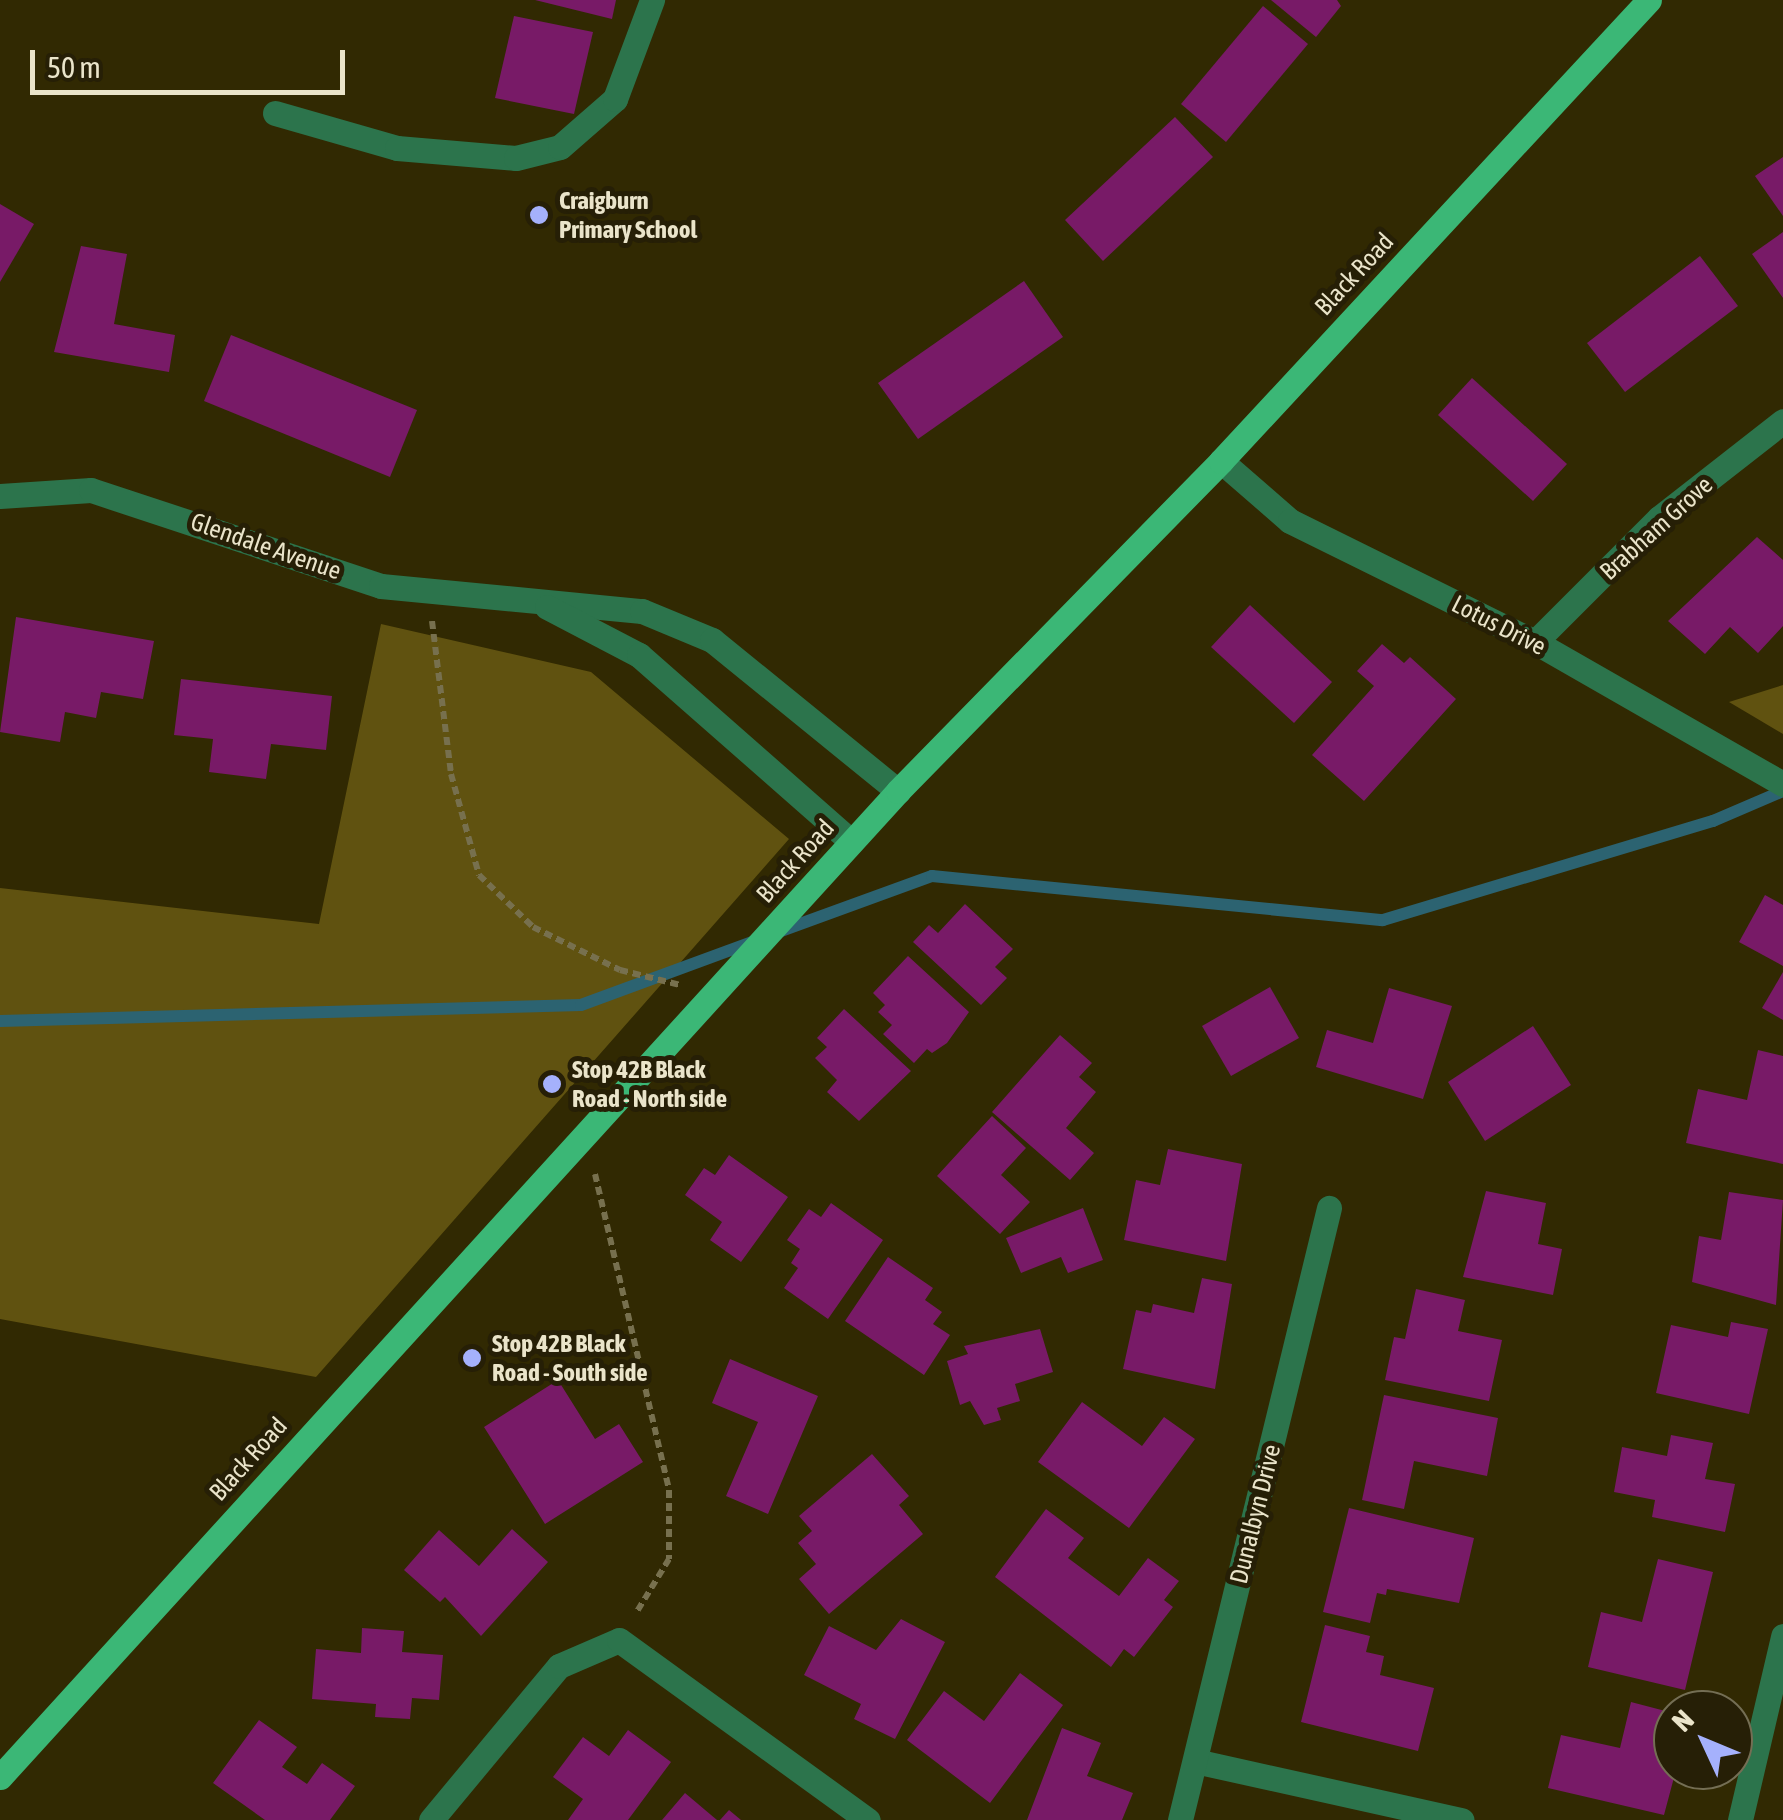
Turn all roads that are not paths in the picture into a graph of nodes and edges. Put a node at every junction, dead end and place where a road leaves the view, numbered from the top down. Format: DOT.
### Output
graph roads {
  1 [pos="652,0"];
  2 [pos="1650,0"];
  3 [pos="276,113"];
  4 [pos="1783,422"];
  5 [pos="1221,461"];
  6 [pos="0,496"];
  7 [pos="534,600"];
  8 [pos="1535,642"];
  9 [pos="1772,778"];
  10 [pos="898,791"];
  11 [pos="852,842"];
  12 [pos="1329,1208"];
  13 [pos="1783,1636"];
  14 [pos="1195,1761"];
  15 [pos="0,1777"];
  16 [pos="430,1820"];
  17 [pos="868,1820"];
  18 [pos="1180,1820"];
  19 [pos="1462,1820"];
  20 [pos="1740,1820"];
  1 -- 3 [label="street"];
  2 -- 5 [label="main road, Black Road"];
  4 -- 8 [label="street, Brabham Grove"];
  5 -- 8 [label="street, Lotus Drive"];
  5 -- 10 [label="main road, Black Road"];
  6 -- 7 [label="street, Glendale Avenue"];
  7 -- 10 [label="street, Glendale Avenue"];
  7 -- 11 [label="street, Glendale Avenue"];
  8 -- 9 [label="street, Lotus Drive"];
  10 -- 11 [label="main road, Black Road"];
  11 -- 15 [label="main road, Black Road"];
  12 -- 14 [label="street, Dunalbyn Drive"];
  13 -- 20 [label="street"];
  14 -- 18 [label="street, Dunalbyn Drive"];
  14 -- 19 [label="street"];
  16 -- 17 [label="street"];
}
